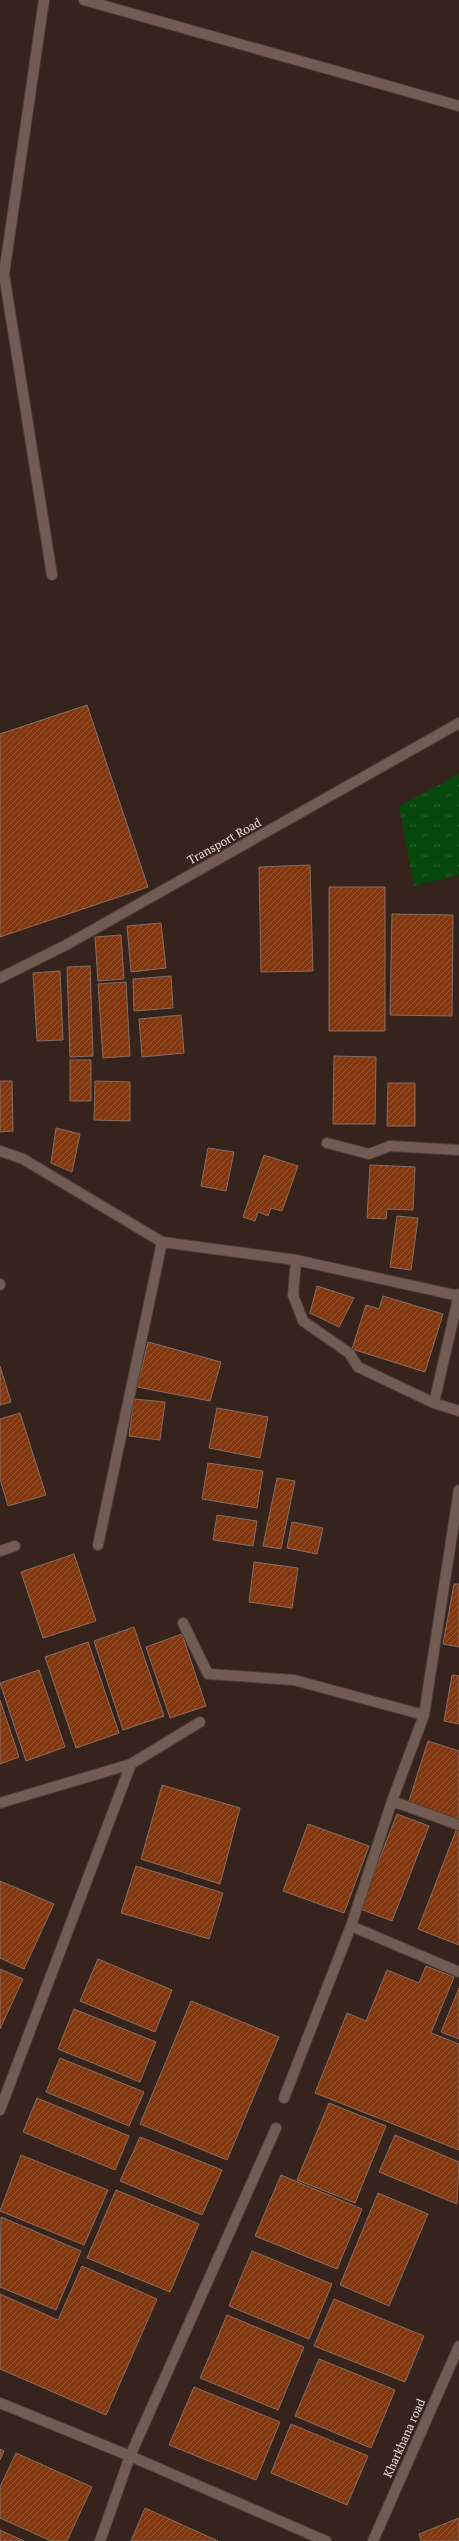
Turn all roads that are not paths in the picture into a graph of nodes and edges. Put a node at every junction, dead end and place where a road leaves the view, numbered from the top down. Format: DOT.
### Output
graph roads {
  1 [pos="44,0"];
  2 [pos="84,0"];
  3 [pos="459,106"];
  4 [pos="52,575"];
  5 [pos="459,723"];
  6 [pos="0,978"];
  7 [pos="327,1143"];
  8 [pos="459,1150"];
  9 [pos="0,1151"];
  10 [pos="162,1242"];
  11 [pos="296,1260"];
  12 [pos="459,1296"];
  13 [pos="434,1403"];
  14 [pos="459,1411"];
  15 [pos="459,1490"];
  16 [pos="98,1545"];
  17 [pos="15,1546"];
  18 [pos="0,1551"];
  19 [pos="183,1623"];
  20 [pos="424,1715"];
  21 [pos="200,1722"];
  22 [pos="131,1764"];
  23 [pos="392,1800"];
  24 [pos="0,1803"];
  25 [pos="459,1825"];
  26 [pos="351,1926"];
  27 [pos="459,1972"];
  28 [pos="284,2098"];
  29 [pos="0,2110"];
  30 [pos="276,2128"];
  31 [pos="459,2346"];
  32 [pos="0,2403"];
  33 [pos="130,2456"];
  34 [pos="100,2541"];
  35 [pos="326,2541"];
  36 [pos="372,2541"];
  1 -- 4 [label="street"];
  2 -- 3 [label="street"];
  5 -- 6 [label="street, Transport Road"];
  7 -- 8 [label="street"];
  9 -- 10 [label="street"];
  10 -- 11 [label="street"];
  10 -- 16 [label="street"];
  11 -- 12 [label="street"];
  11 -- 13 [label="street"];
  12 -- 13 [label="street"];
  13 -- 14 [label="street"];
  15 -- 20 [label="street"];
  17 -- 18 [label="street"];
  19 -- 20 [label="street"];
  20 -- 23 [label="street"];
  21 -- 22 [label="street"];
  22 -- 24 [label="street"];
  22 -- 29 [label="street"];
  23 -- 25 [label="street"];
  23 -- 26 [label="street"];
  26 -- 27 [label="street"];
  26 -- 28 [label="street"];
  30 -- 33 [label="street"];
  31 -- 36 [label="street, Kharkhana road"];
  32 -- 33 [label="street"];
  33 -- 34 [label="street"];
  33 -- 35 [label="street"];
}
